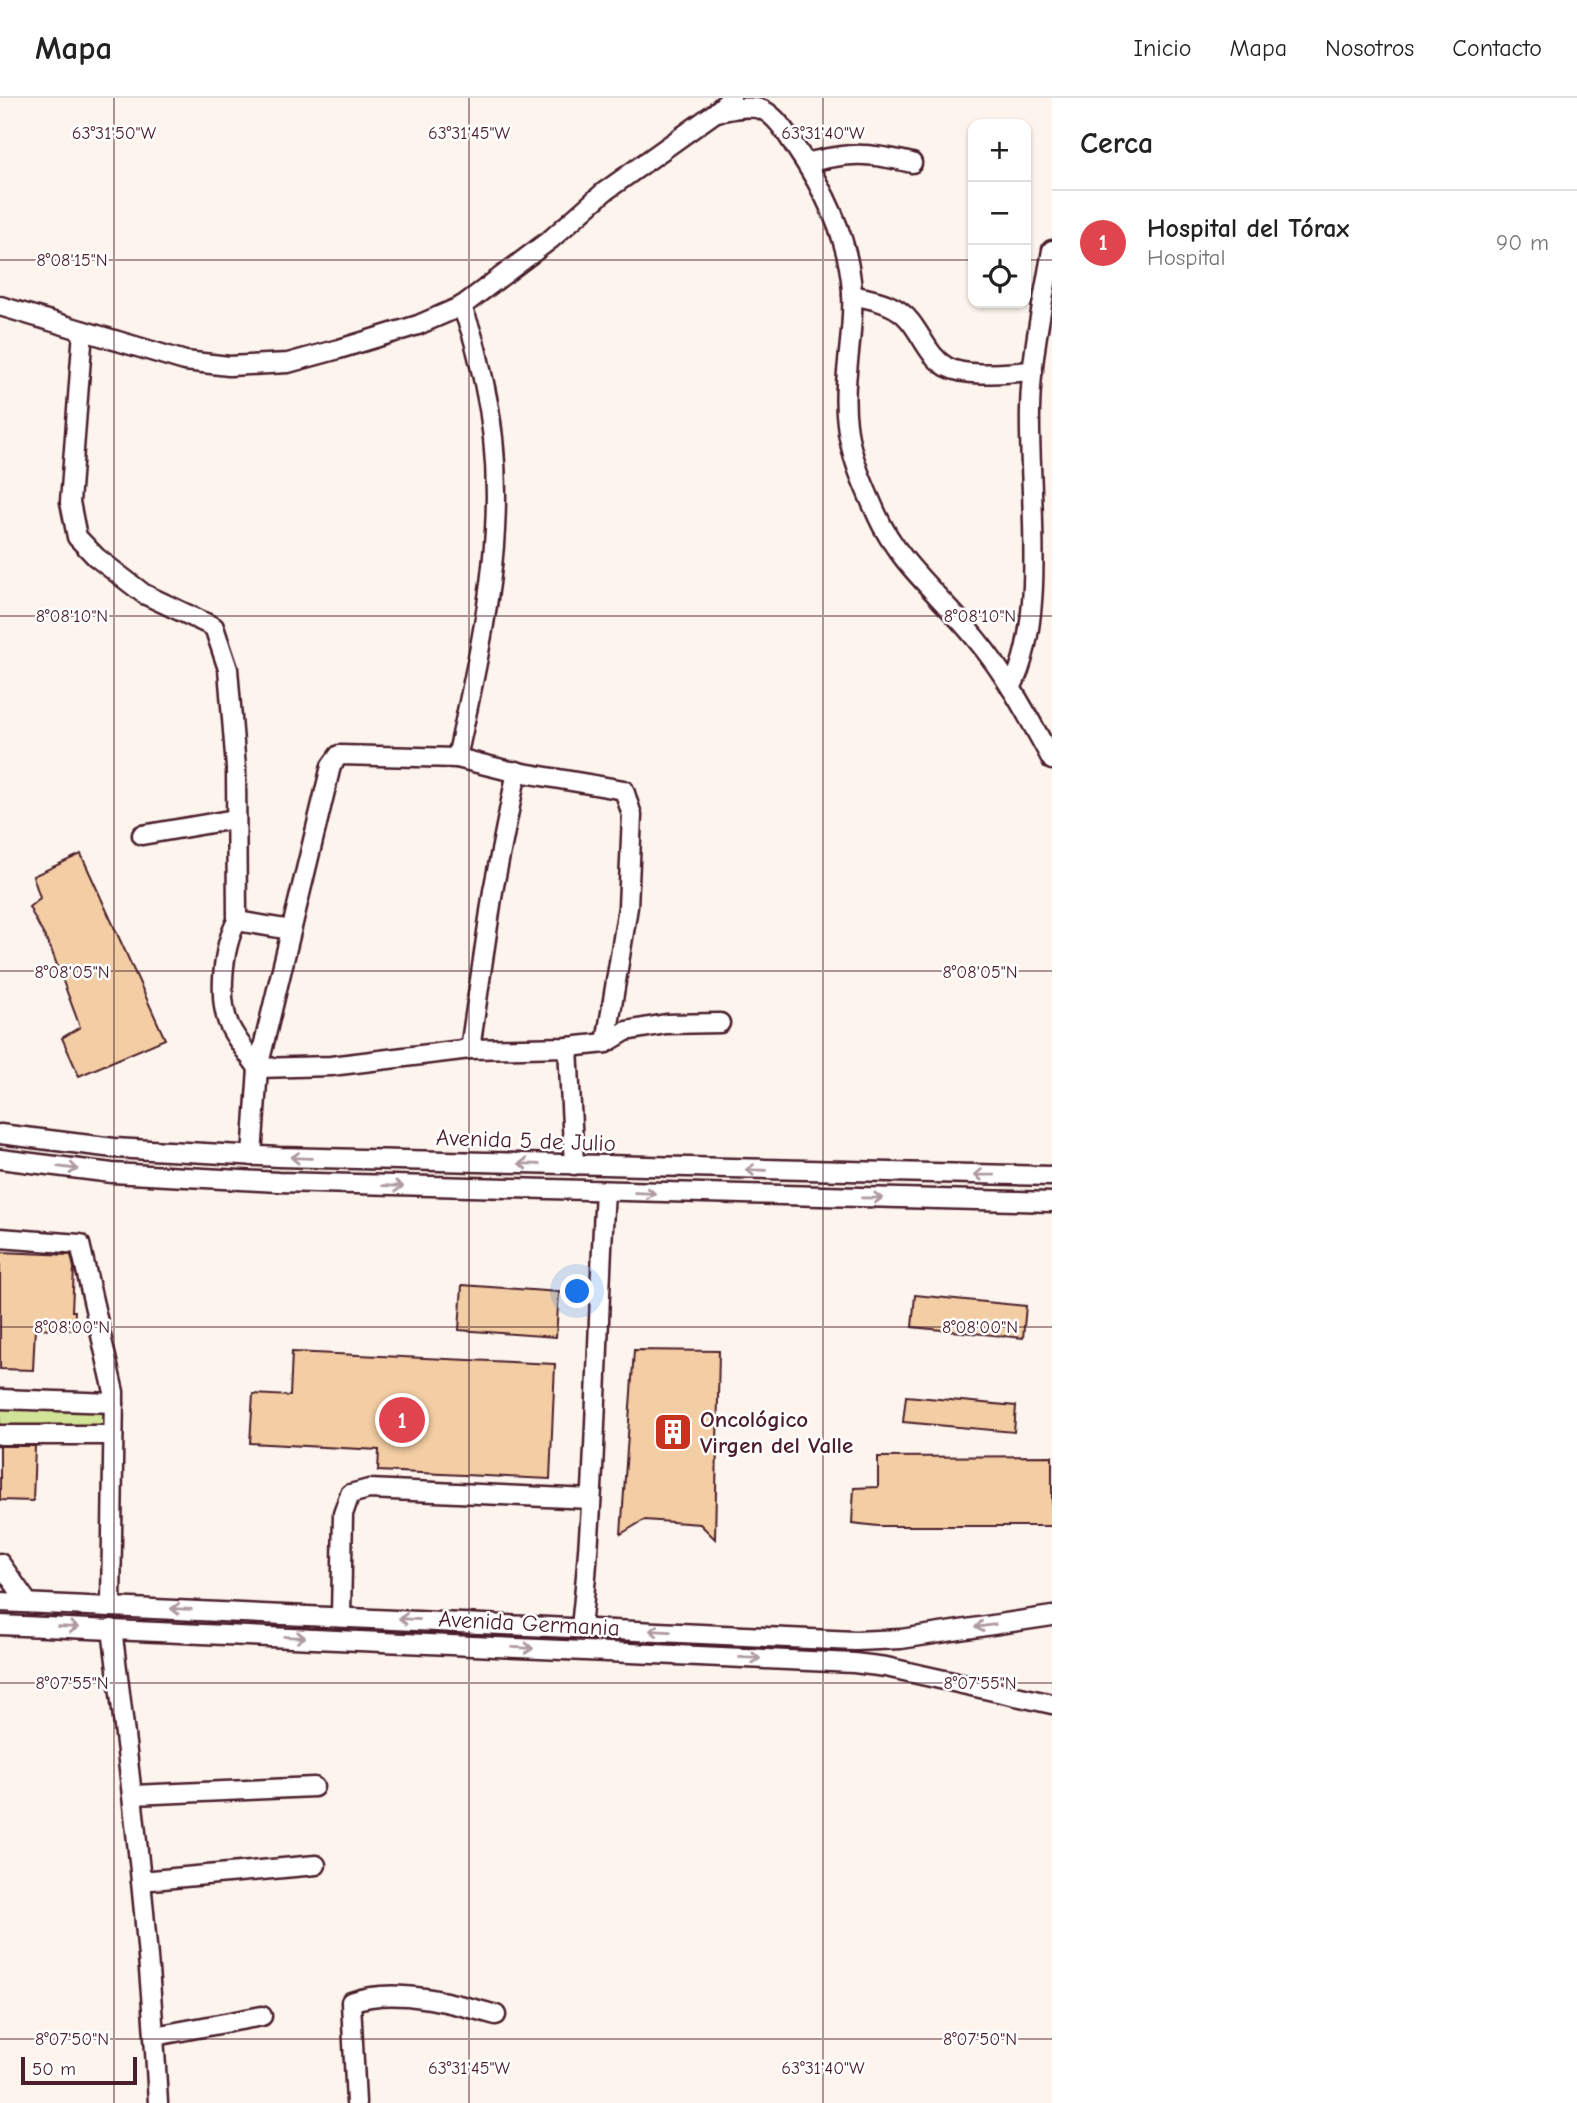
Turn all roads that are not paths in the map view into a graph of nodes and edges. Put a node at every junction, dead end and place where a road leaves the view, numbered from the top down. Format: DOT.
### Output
graph roads {
  1 [pos="731,98"];
  2 [pos="716,112"];
  3 [pos="806,163"];
  4 [pos="912,163"];
  5 [pos="1052,250"];
  6 [pos="852,295"];
  7 [pos="0,306"];
  8 [pos="461,306"];
  9 [pos="83,331"];
  10 [pos="1033,371"];
  11 [pos="1012,688"];
  12 [pos="457,758"];
  13 [pos="1052,760"];
  14 [pos="517,771"];
  15 [pos="235,819"];
  16 [pos="142,835"];
  17 [pos="237,921"];
  18 [pos="291,930"];
  19 [pos="720,1023"];
  20 [pos="606,1043"];
  21 [pos="568,1047"];
  22 [pos="470,1049"];
  23 [pos="258,1068"];
  24 [pos="0,1134"];
  25 [pos="253,1156"];
  26 [pos="0,1159"];
  27 [pos="574,1165"];
  28 [pos="1052,1176"];
  29 [pos="605,1192"];
  30 [pos="1052,1202"];
  31 [pos="0,1238"];
  32 [pos="0,1399"];
  33 [pos="114,1403"];
  34 [pos="0,1435"];
  35 [pos="113,1435"];
  36 [pos="591,1499"];
  37 [pos="0,1563"];
  38 [pos="0,1602"];
  39 [pos="28,1603"];
  40 [pos="111,1606"];
  41 [pos="341,1616"];
  42 [pos="1052,1616"];
  43 [pos="0,1625"];
  44 [pos="581,1627"];
  45 [pos="112,1629"];
  46 [pos="1052,1704"];
  47 [pos="314,1787"];
  48 [pos="133,1795"];
  49 [pos="316,1865"];
  50 [pos="141,1881"];
  51 [pos="496,2015"];
  52 [pos="262,2016"];
  53 [pos="155,2036"];
  54 [pos="158,2103"];
  55 [pos="356,2103"];
  1 -- 2 [label="street"];
  2 -- 3 [label="street"];
  2 -- 8 [label="street"];
  3 -- 4 [label="street"];
  3 -- 6 [label="street"];
  5 -- 10 [label="street"];
  6 -- 10 [label="street"];
  6 -- 11 [label="street"];
  7 -- 9 [label="street"];
  8 -- 9 [label="street"];
  8 -- 12 [label="street"];
  9 -- 15 [label="street"];
  10 -- 11 [label="street"];
  11 -- 13 [label="street"];
  12 -- 14 [label="street"];
  12 -- 18 [label="street"];
  14 -- 20 [label="street"];
  14 -- 22 [label="street"];
  15 -- 16 [label="street"];
  15 -- 17 [label="street"];
  17 -- 18 [label="street"];
  17 -- 23 [label="street"];
  18 -- 23 [label="street"];
  19 -- 20 [label="street"];
  20 -- 21 [label="street"];
  21 -- 22 [label="street"];
  21 -- 27 [label="street"];
  22 -- 23 [label="street"];
  23 -- 25 [label="street"];
  24 -- 25 [label="street, Avenida 5 de Julio"];
  27 -- 25 [label="street, Avenida 5 de Julio, one-way"];
  26 -- 29 [label="street, one-way"];
  28 -- 27 [label="street, Avenida 5 de Julio, one-way"];
  29 -- 30 [label="street, one-way"];
  29 -- 36 [label="street"];
  31 -- 33 [label="street"];
  32 -- 33 [label="street"];
  33 -- 35 [label="street"];
  34 -- 35 [label="street"];
  35 -- 40 [label="street"];
  36 -- 41 [label="street"];
  36 -- 44 [label="street"];
  37 -- 39 [label="street"];
  38 -- 39 [label="street, Avenida Germania"];
  39 -- 40 [label="street, Avenida Germania"];
  41 -- 40 [label="street, Avenida Germania, one-way"];
  44 -- 41 [label="street, Avenida Germania, one-way"];
  42 -- 44 [label="street, Avenida Germania, one-way"];
  43 -- 45 [label="street, Avenida Germania, one-way"];
  45 -- 46 [label="street, Avenida Germania, one-way"];
  45 -- 48 [label="street"];
  47 -- 48 [label="street"];
  48 -- 50 [label="street"];
  49 -- 50 [label="street"];
  50 -- 53 [label="street"];
  51 -- 55 [label="street"];
  52 -- 53 [label="street"];
  53 -- 54 [label="street"];
}
